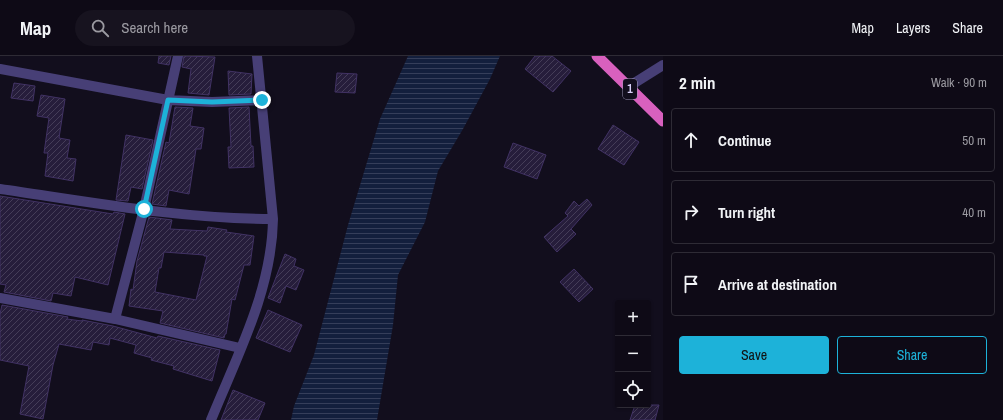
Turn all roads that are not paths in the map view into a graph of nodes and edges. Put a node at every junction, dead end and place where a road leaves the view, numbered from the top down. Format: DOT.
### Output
graph roads {
  1 [pos="178,56"];
  2 [pos="257,56"];
  3 [pos="597,56"];
  4 [pos="663,65"];
  5 [pos="0,68"];
  6 [pos="628,86"];
  7 [pos="168,100"];
  8 [pos="262,100"];
  9 [pos="663,121"];
  10 [pos="0,189"];
  11 [pos="144,209"];
  12 [pos="273,219"];
  13 [pos="0,298"];
  14 [pos="116,319"];
  15 [pos="240,348"];
  16 [pos="211,420"];
  1 -- 7 [label="street"];
  2 -- 8 [label="street"];
  3 -- 6 [label="highway, 1"];
  4 -- 6 [label="street"];
  5 -- 7 [label="street"];
  6 -- 9 [label="highway, 1"];
  7 -- 8 [label="street"];
  7 -- 11 [label="street"];
  8 -- 12 [label="street"];
  10 -- 11 [label="street"];
  11 -- 12 [label="street"];
  11 -- 14 [label="street"];
  12 -- 15 [label="street"];
  13 -- 14 [label="street"];
  14 -- 15 [label="street"];
  15 -- 16 [label="street"];
}
